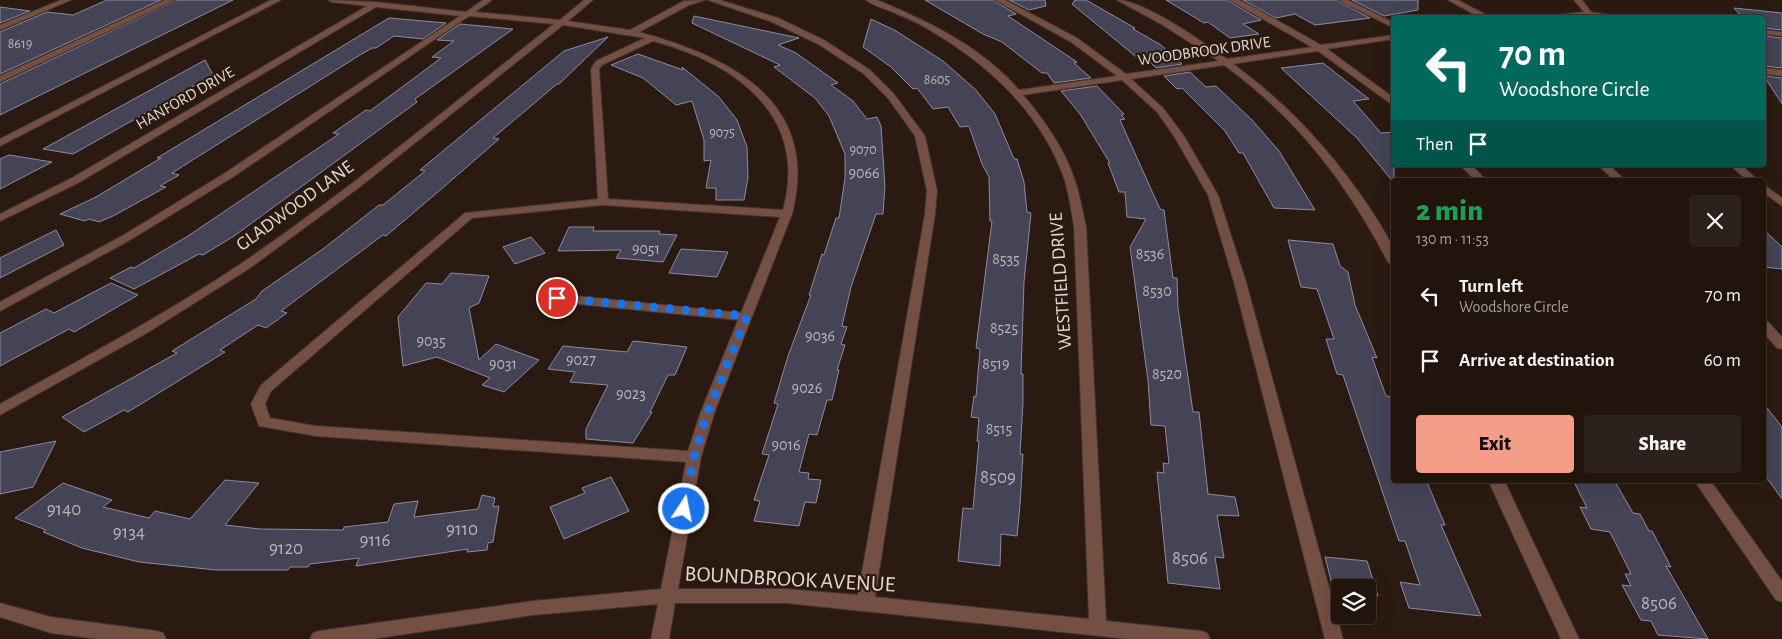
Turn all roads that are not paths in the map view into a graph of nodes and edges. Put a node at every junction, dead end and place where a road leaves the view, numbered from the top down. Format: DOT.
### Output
graph roads {
  1 [pos="67,0"];
  2 [pos="171,0"];
  3 [pos="277,0"];
  4 [pos="332,0"];
  5 [pos="488,0"];
  6 [pos="589,0"];
  7 [pos="700,0"];
  8 [pos="712,0"];
  9 [pos="870,0"];
  10 [pos="999,0"];
  11 [pos="1121,0"];
  12 [pos="1233,0"];
  13 [pos="1342,0"];
  14 [pos="1452,0"];
  15 [pos="1578,0"];
  16 [pos="379,2"];
  17 [pos="467,14"];
  18 [pos="1589,14"];
  19 [pos="1482,15"];
  20 [pos="1575,15"];
  21 [pos="1598,15"];
  22 [pos="561,22"];
  23 [pos="1391,24"];
  24 [pos="0,28"];
  25 [pos="1766,32"];
  26 [pos="631,33"];
  27 [pos="1782,34"];
  28 [pos="1391,37"];
  29 [pos="652,38"];
  30 [pos="1321,48"];
  31 [pos="1229,63"];
  32 [pos="1766,71"];
  33 [pos="1782,73"];
  34 [pos="1125,78"];
  35 [pos="0,79"];
  36 [pos="1019,93"];
  37 [pos="1391,101"];
  38 [pos="0,143"];
  39 [pos="1467,167"];
  40 [pos="1605,167"];
  41 [pos="1738,167"];
  42 [pos="1478,178"];
  43 [pos="1618,178"];
  44 [pos="1751,178"];
  45 [pos="1766,190"];
  46 [pos="604,202"];
  47 [pos="1782,203"];
  48 [pos="787,214"];
  49 [pos="0,218"];
  50 [pos="1391,257"];
  51 [pos="557,298"];
  52 [pos="0,307"];
  53 [pos="747,316"];
  54 [pos="1766,327"];
  55 [pos="1782,345"];
  56 [pos="0,410"];
  57 [pos="694,457"];
  58 [pos="1497,483"];
  59 [pos="1704,483"];
  60 [pos="1782,595"];
  61 [pos="667,596"];
  62 [pos="865,602"];
  63 [pos="0,610"];
  64 [pos="1098,628"];
  65 [pos="157,639"];
  66 [pos="319,639"];
  67 [pos="660,639"];
  68 [pos="1201,639"];
  69 [pos="1334,639"];
  70 [pos="1570,639"];
  1 -- 24 [label="street"];
  2 -- 35 [label="street"];
  3 -- 38 [label="street"];
  4 -- 16 [label="street"];
  5 -- 17 [label="street"];
  6 -- 22 [label="street, GLADWOOD LANE"];
  7 -- 26 [label="street"];
  8 -- 62 [label="street"];
  9 -- 36 [label="street, WESTFIELD DRIVE"];
  10 -- 34 [label="street"];
  11 -- 31 [label="street"];
  12 -- 30 [label="street"];
  13 -- 23 [label="street"];
  14 -- 19 [label="street"];
  15 -- 18 [label="street"];
  16 -- 17 [label="street"];
  16 -- 49 [label="street, HANFORD DRIVE"];
  17 -- 22 [label="street"];
  17 -- 52 [label="street"];
  18 -- 20 [label="street"];
  18 -- 21 [label="street"];
  22 -- 26 [label="street"];
  22 -- 56 [label="street, GLADWOOD LANE"];
  25 -- 27 [label="street"];
  26 -- 29 [label="street"];
  28 -- 30 [label="street, WOODBROOK DRIVE"];
  29 -- 46 [label="street"];
  29 -- 48 [label="street"];
  30 -- 31 [label="street, WOODBROOK DRIVE"];
  30 -- 37 [label="street"];
  31 -- 34 [label="street, WOODBROOK DRIVE"];
  31 -- 50 [label="street"];
  32 -- 33 [label="street"];
  34 -- 36 [label="street, WOODBROOK DRIVE"];
  34 -- 69 [label="street"];
  36 -- 64 [label="street, WESTFIELD DRIVE"];
  39 -- 42 [label="street"];
  40 -- 43 [label="street"];
  41 -- 44 [label="street"];
  45 -- 47 [label="street"];
  46 -- 48 [label="street"];
  46 -- 57 [label="street"];
  48 -- 53 [label="street"];
  51 -- 53 [label="street"];
  53 -- 57 [label="street"];
  54 -- 55 [label="street"];
  57 -- 61 [label="street"];
  58 -- 70 [label="street"];
  59 -- 60 [label="street"];
  61 -- 62 [label="street, BOUNDBROOK AVENUE"];
  61 -- 66 [label="street, BOUNDBROOK AVENUE"];
  61 -- 67 [label="street"];
  62 -- 64 [label="street, BOUNDBROOK AVENUE"];
  63 -- 65 [label="street"];
  64 -- 68 [label="street, BOUNDBROOK AVENUE"];
}
